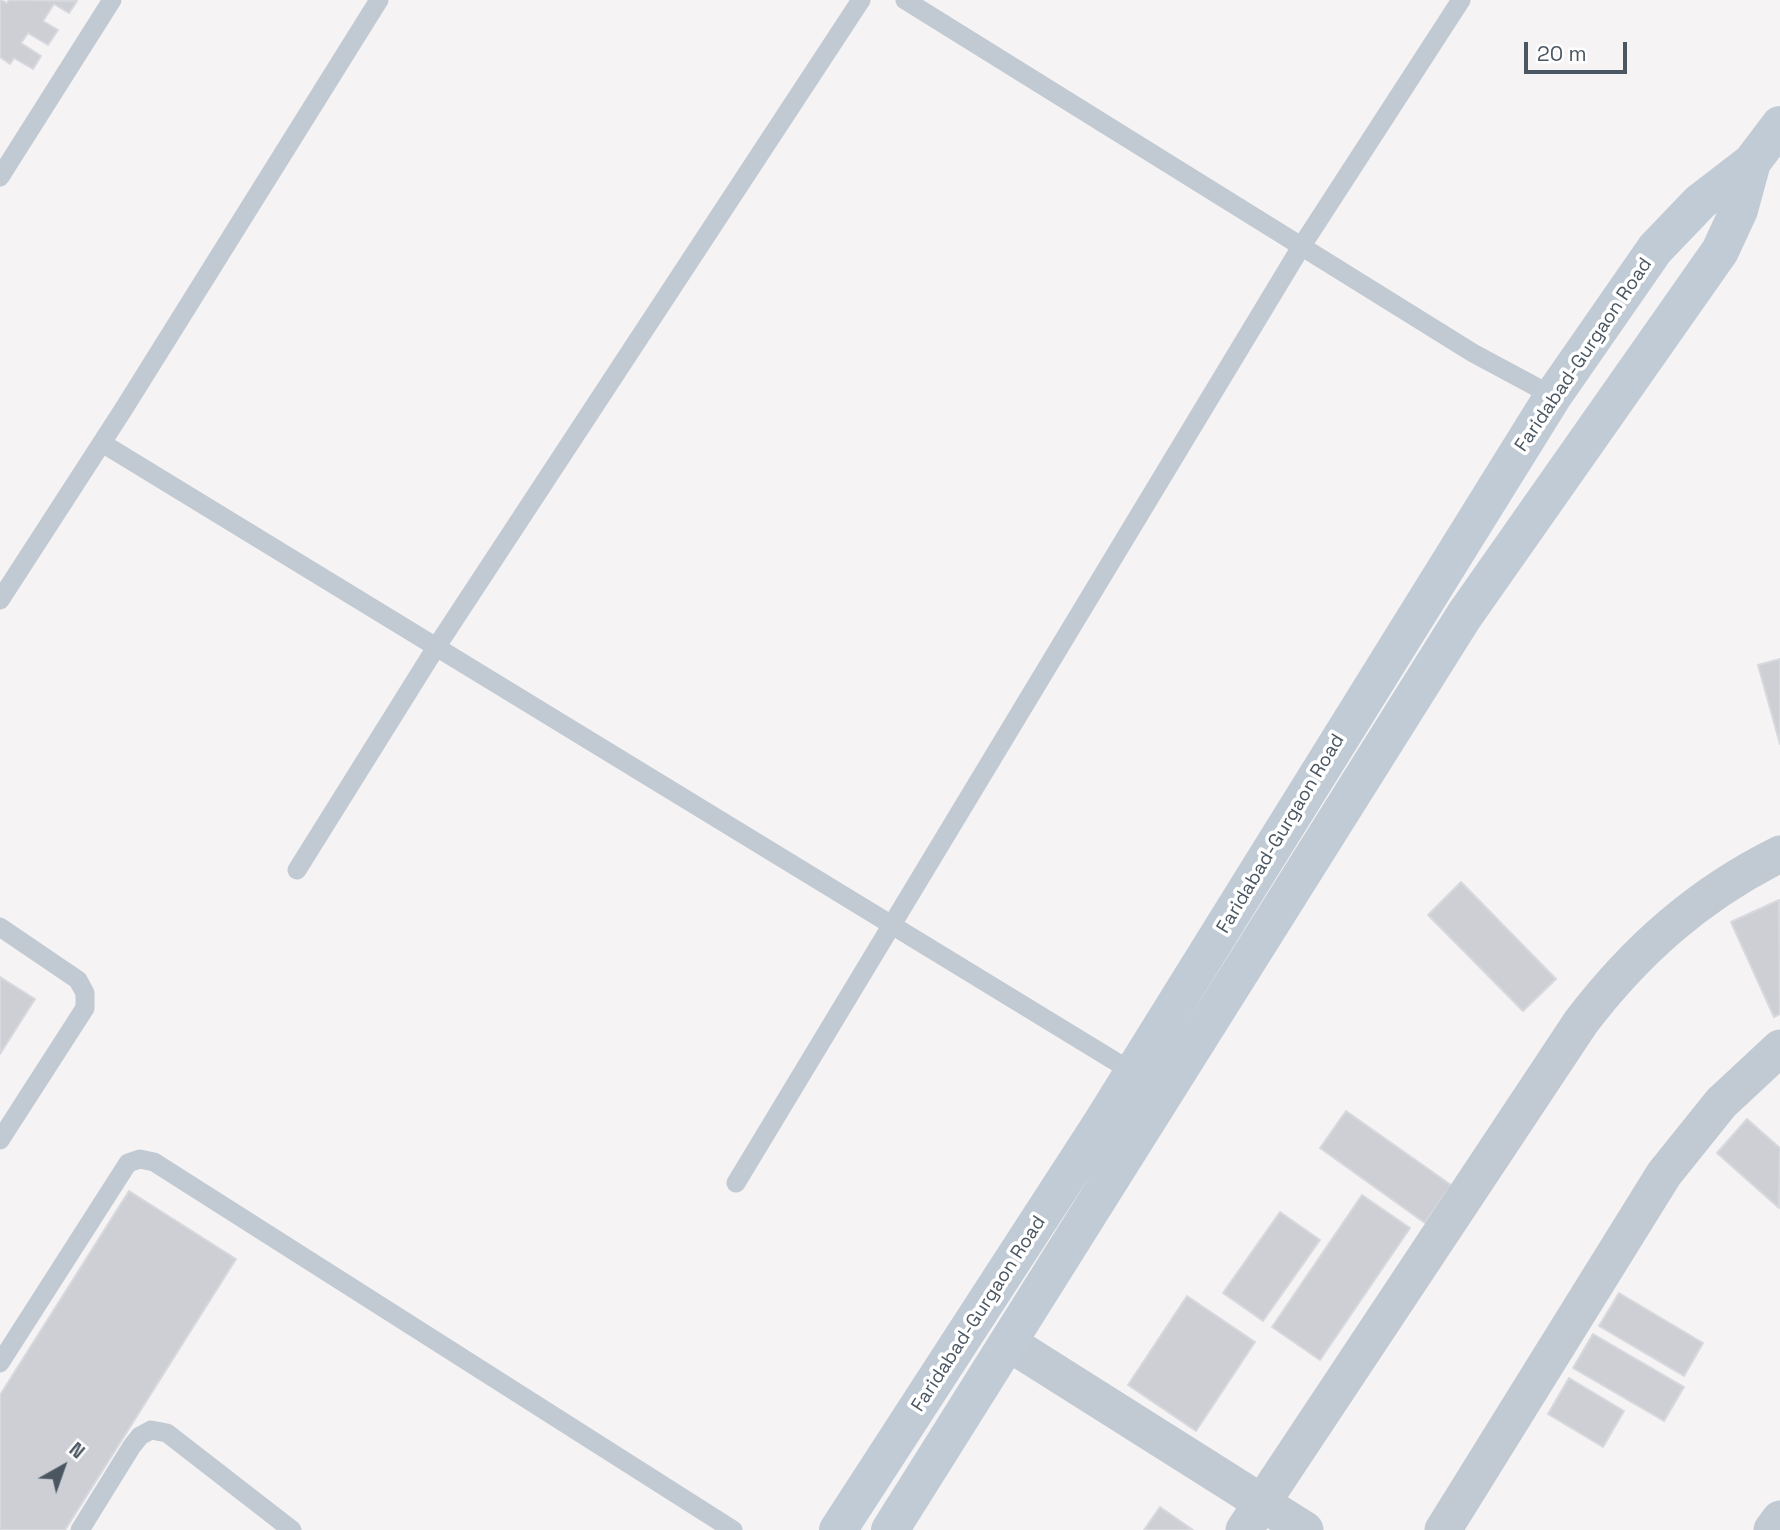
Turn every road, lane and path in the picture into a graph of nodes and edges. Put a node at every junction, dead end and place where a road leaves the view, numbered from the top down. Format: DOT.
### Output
graph roads {
  1 [pos="112,0"];
  2 [pos="379,0"];
  3 [pos="861,0"];
  4 [pos="905,0"];
  5 [pos="1461,0"];
  6 [pos="1780,125"];
  7 [pos="1752,162"];
  8 [pos="0,177"];
  9 [pos="1301,247"];
  10 [pos="1553,397"];
  11 [pos="102,443"];
  12 [pos="0,600"];
  13 [pos="435,649"];
  14 [pos="1780,854"];
  15 [pos="297,870"];
  16 [pos="891,924"];
  17 [pos="0,927"];
  18 [pos="1780,1048"];
  19 [pos="1131,1071"];
  20 [pos="0,1139"];
  21 [pos="736,1183"];
  22 [pos="1009,1343"];
  23 [pos="0,1363"];
  24 [pos="1252,1517"];
  25 [pos="1780,1518"];
  26 [pos="728,1527"];
  27 [pos="80,1530"];
  28 [pos="292,1530"];
  29 [pos="838,1530"];
  30 [pos="890,1530"];
  31 [pos="1304,1530"];
  32 [pos="1443,1530"];
  33 [pos="1772,1530"];
  1 -- 8 [label="lane"];
  2 -- 11 [label="lane"];
  3 -- 13 [label="lane"];
  4 -- 9 [label="lane"];
  5 -- 9 [label="lane"];
  6 -- 7 [label="main road, Faridabad-Gurgaon Road"];
  7 -- 10 [label="main road, Faridabad-Gurgaon Road"];
  7 -- 22 [label="main road, Faridabad-Gurgaon Road"];
  9 -- 10 [label="lane"];
  9 -- 16 [label="lane"];
  10 -- 19 [label="main road, Faridabad-Gurgaon Road"];
  11 -- 12 [label="lane"];
  11 -- 13 [label="lane"];
  13 -- 15 [label="lane"];
  13 -- 16 [label="lane"];
  14 -- 24 [label="street"];
  16 -- 19 [label="lane"];
  16 -- 21 [label="lane"];
  17 -- 20 [label="lane"];
  18 -- 32 [label="street"];
  19 -- 29 [label="main road, Faridabad-Gurgaon Road"];
  22 -- 24 [label="street"];
  22 -- 30 [label="main road, Faridabad-Gurgaon Road"];
  23 -- 26 [label="lane"];
  24 -- 31 [label="street"];
  25 -- 33 [label="street"];
  27 -- 28 [label="lane"];
}
